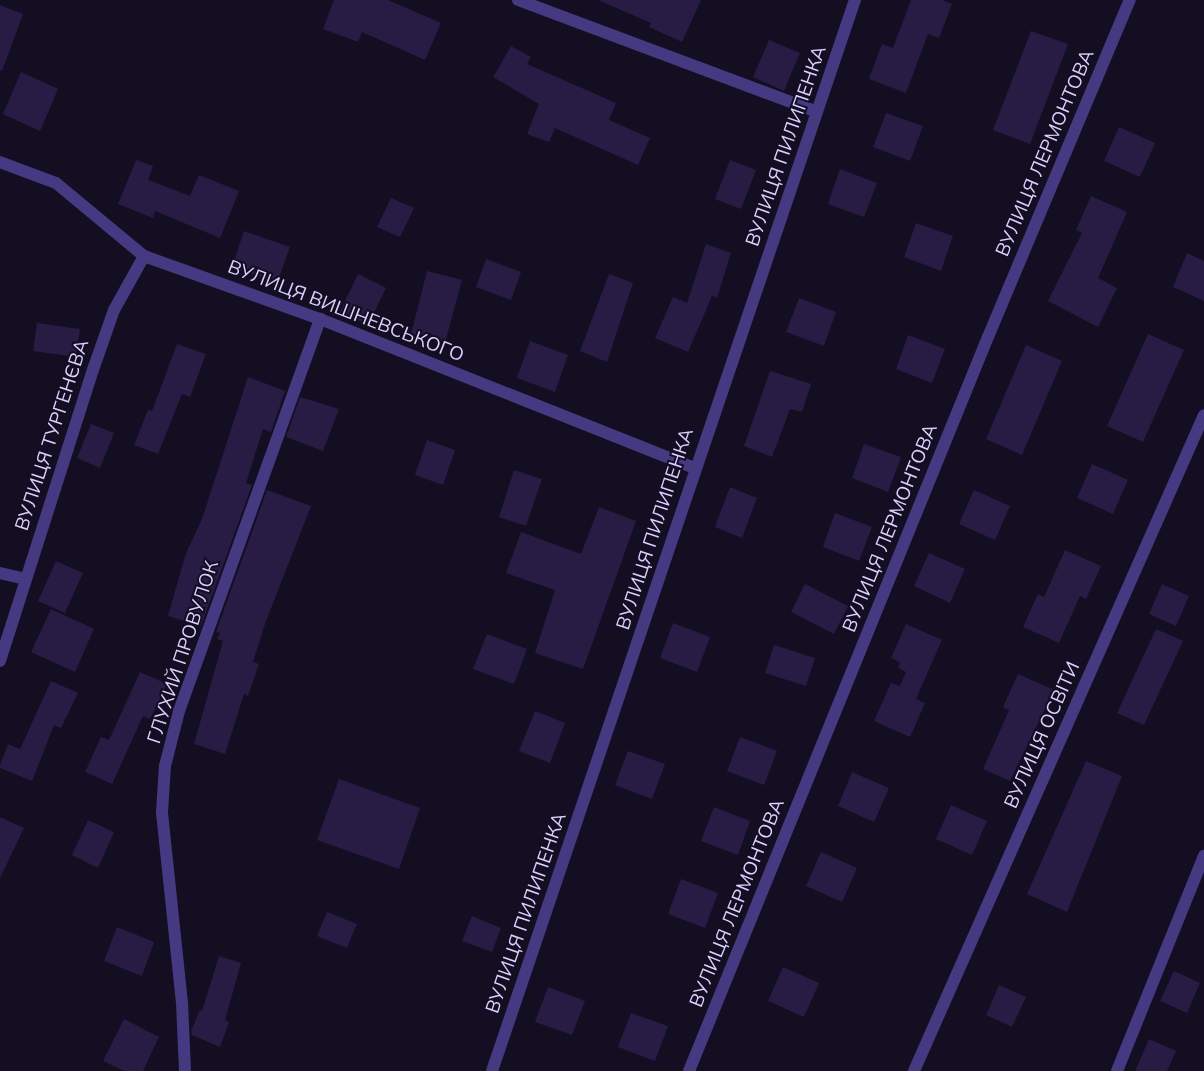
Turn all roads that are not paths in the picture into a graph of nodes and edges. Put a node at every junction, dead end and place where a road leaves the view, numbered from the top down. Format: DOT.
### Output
graph roads {
  1 [pos="518,0"];
  2 [pos="855,0"];
  3 [pos="1130,0"];
  4 [pos="817,112"];
  5 [pos="0,162"];
  6 [pos="144,256"];
  7 [pos="320,319"];
  8 [pos="1204,415"];
  9 [pos="1201,429"];
  10 [pos="695,468"];
  11 [pos="0,573"];
  12 [pos="24,579"];
  13 [pos="0,661"];
  14 [pos="1204,856"];
  15 [pos="185,1071"];
  16 [pos="492,1071"];
  17 [pos="689,1071"];
  18 [pos="914,1071"];
  19 [pos="1117,1071"];
  1 -- 4 [label="street"];
  2 -- 4 [label="street, ВУЛИЦЯ ПИЛИПЕНКА"];
  3 -- 17 [label="street, ВУЛИЦЯ ЛЕРМОНТОВА"];
  4 -- 10 [label="street, ВУЛИЦЯ ПИЛИПЕНКА"];
  5 -- 6 [label="street, ВУЛИЦЯ ВИШНЕВСЬКОГО"];
  6 -- 7 [label="street, ВУЛИЦЯ ВИШНЕВСЬКОГО"];
  6 -- 12 [label="street, ВУЛИЦЯ ТУРГЕНЄВА"];
  7 -- 10 [label="street, ВУЛИЦЯ ВИШНЕВСЬКОГО"];
  7 -- 15 [label="street, ГЛУХИЙ ПРОВУЛОК"];
  8 -- 9 [label="street, ВУЛИЦЯ ОСВІТИ"];
  9 -- 18 [label="street, ВУЛИЦЯ ОСВІТИ"];
  10 -- 16 [label="street, ВУЛИЦЯ ПИЛИПЕНКА"];
  11 -- 12 [label="street"];
  12 -- 13 [label="street, ВУЛИЦЯ ТУРГЕНЄВА"];
  14 -- 19 [label="street"];
}
